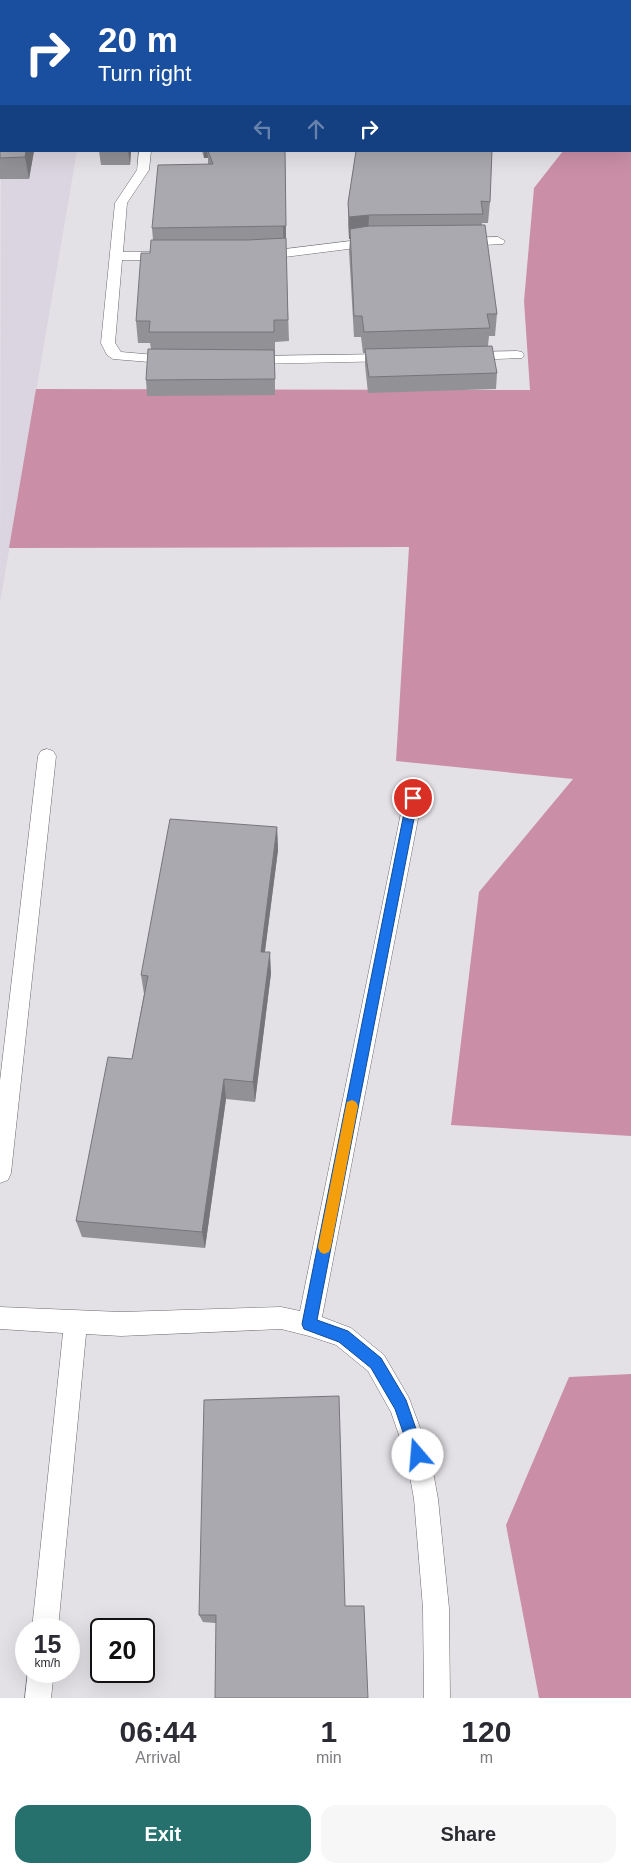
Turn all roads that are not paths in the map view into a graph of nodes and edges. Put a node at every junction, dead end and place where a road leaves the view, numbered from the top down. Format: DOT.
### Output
graph roads {
  1 [pos="145,152"];
  2 [pos="498,241"];
  3 [pos="387,242"];
  4 [pos="452,242"];
  5 [pos="116,256"];
  6 [pos="183,256"];
  7 [pos="250,256"];
  8 [pos="517,355"];
  9 [pos="451,357"];
  10 [pos="403,358"];
  11 [pos="184,360"];
  12 [pos="232,360"];
  13 [pos="47,756"];
  14 [pos="413,798"];
  15 [pos="0,1173"];
  16 [pos="0,1318"];
  17 [pos="76,1322"];
  18 [pos="309,1324"];
  19 [pos="46,1618"];
  20 [pos="40,1683"];
  21 [pos="38,1698"];
  22 [pos="437,1698"];
  1 -- 5 [label="lane"];
  2 -- 4 [label="lane"];
  3 -- 7 [label="lane"];
  5 -- 6 [label="lane"];
  5 -- 11 [label="lane"];
  8 -- 9 [label="lane"];
  10 -- 12 [label="lane"];
  13 -- 15 [label="lane"];
  14 -- 18 [label="lane"];
  16 -- 17 [label="lane"];
  17 -- 18 [label="lane"];
  17 -- 19 [label="lane"];
  18 -- 22 [label="lane"];
  20 -- 21 [label="lane"];
}
